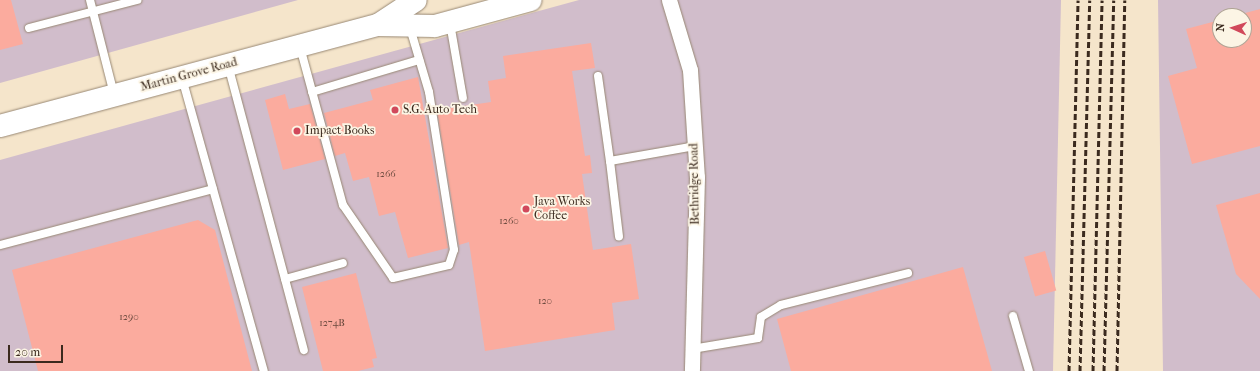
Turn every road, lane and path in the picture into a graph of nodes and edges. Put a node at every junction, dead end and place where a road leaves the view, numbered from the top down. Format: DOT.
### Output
graph roads {
  1 [pos="90,0"];
  2 [pos="137,0"];
  3 [pos="416,0"];
  4 [pos="531,0"];
  5 [pos="669,0"];
  6 [pos="93,12"];
  7 [pos="450,22"];
  8 [pos="378,25"];
  9 [pos="409,26"];
  10 [pos="30,28"];
  11 [pos="300,46"];
  12 [pos="419,60"];
  13 [pos="228,65"];
  14 [pos="598,76"];
  15 [pos="181,77"];
  16 [pos="312,92"];
  17 [pos="115,95"];
  18 [pos="463,98"];
  19 [pos="0,126"];
  20 [pos="695,146"];
  21 [pos="610,161"];
  22 [pos="213,189"];
  23 [pos="618,236"];
  24 [pos="0,244"];
  25 [pos="342,263"];
  26 [pos="908,273"];
  27 [pos="285,279"];
  28 [pos="1013,316"];
  29 [pos="692,349"];
  30 [pos="304,350"];
  31 [pos="264,371"];
  32 [pos="692,371"];
  33 [pos="1029,371"];
  1 -- 6 [label="lane"];
  2 -- 6 [label="lane"];
  3 -- 8 [label="main road, Martin Grove Road"];
  4 -- 7 [label="main road, Martin Grove Road"];
  5 -- 20 [label="street, Bethridge Road"];
  6 -- 10 [label="lane"];
  6 -- 17 [label="lane"];
  7 -- 9 [label="main road, Martin Grove Road"];
  7 -- 18 [label="lane"];
  8 -- 9 [label="main road, Martin Grove Road"];
  8 -- 11 [label="main road, Martin Grove Road"];
  9 -- 12 [label="lane"];
  11 -- 13 [label="main road, Martin Grove Road"];
  11 -- 16 [label="lane"];
  12 -- 16 [label="lane"];
  12 -- 16 [label="lane"];
  13 -- 15 [label="main road, Martin Grove Road"];
  13 -- 27 [label="lane"];
  14 -- 21 [label="lane"];
  15 -- 17 [label="main road, Martin Grove Road"];
  15 -- 22 [label="lane"];
  17 -- 19 [label="main road, Martin Grove Road"];
  20 -- 21 [label="lane"];
  20 -- 29 [label="street, Bethridge Road"];
  21 -- 23 [label="lane"];
  22 -- 24 [label="lane"];
  22 -- 31 [label="lane"];
  25 -- 27 [label="lane"];
  26 -- 29 [label="lane"];
  27 -- 30 [label="lane"];
  28 -- 33 [label="lane"];
  29 -- 32 [label="street, Bethridge Road"];
}
